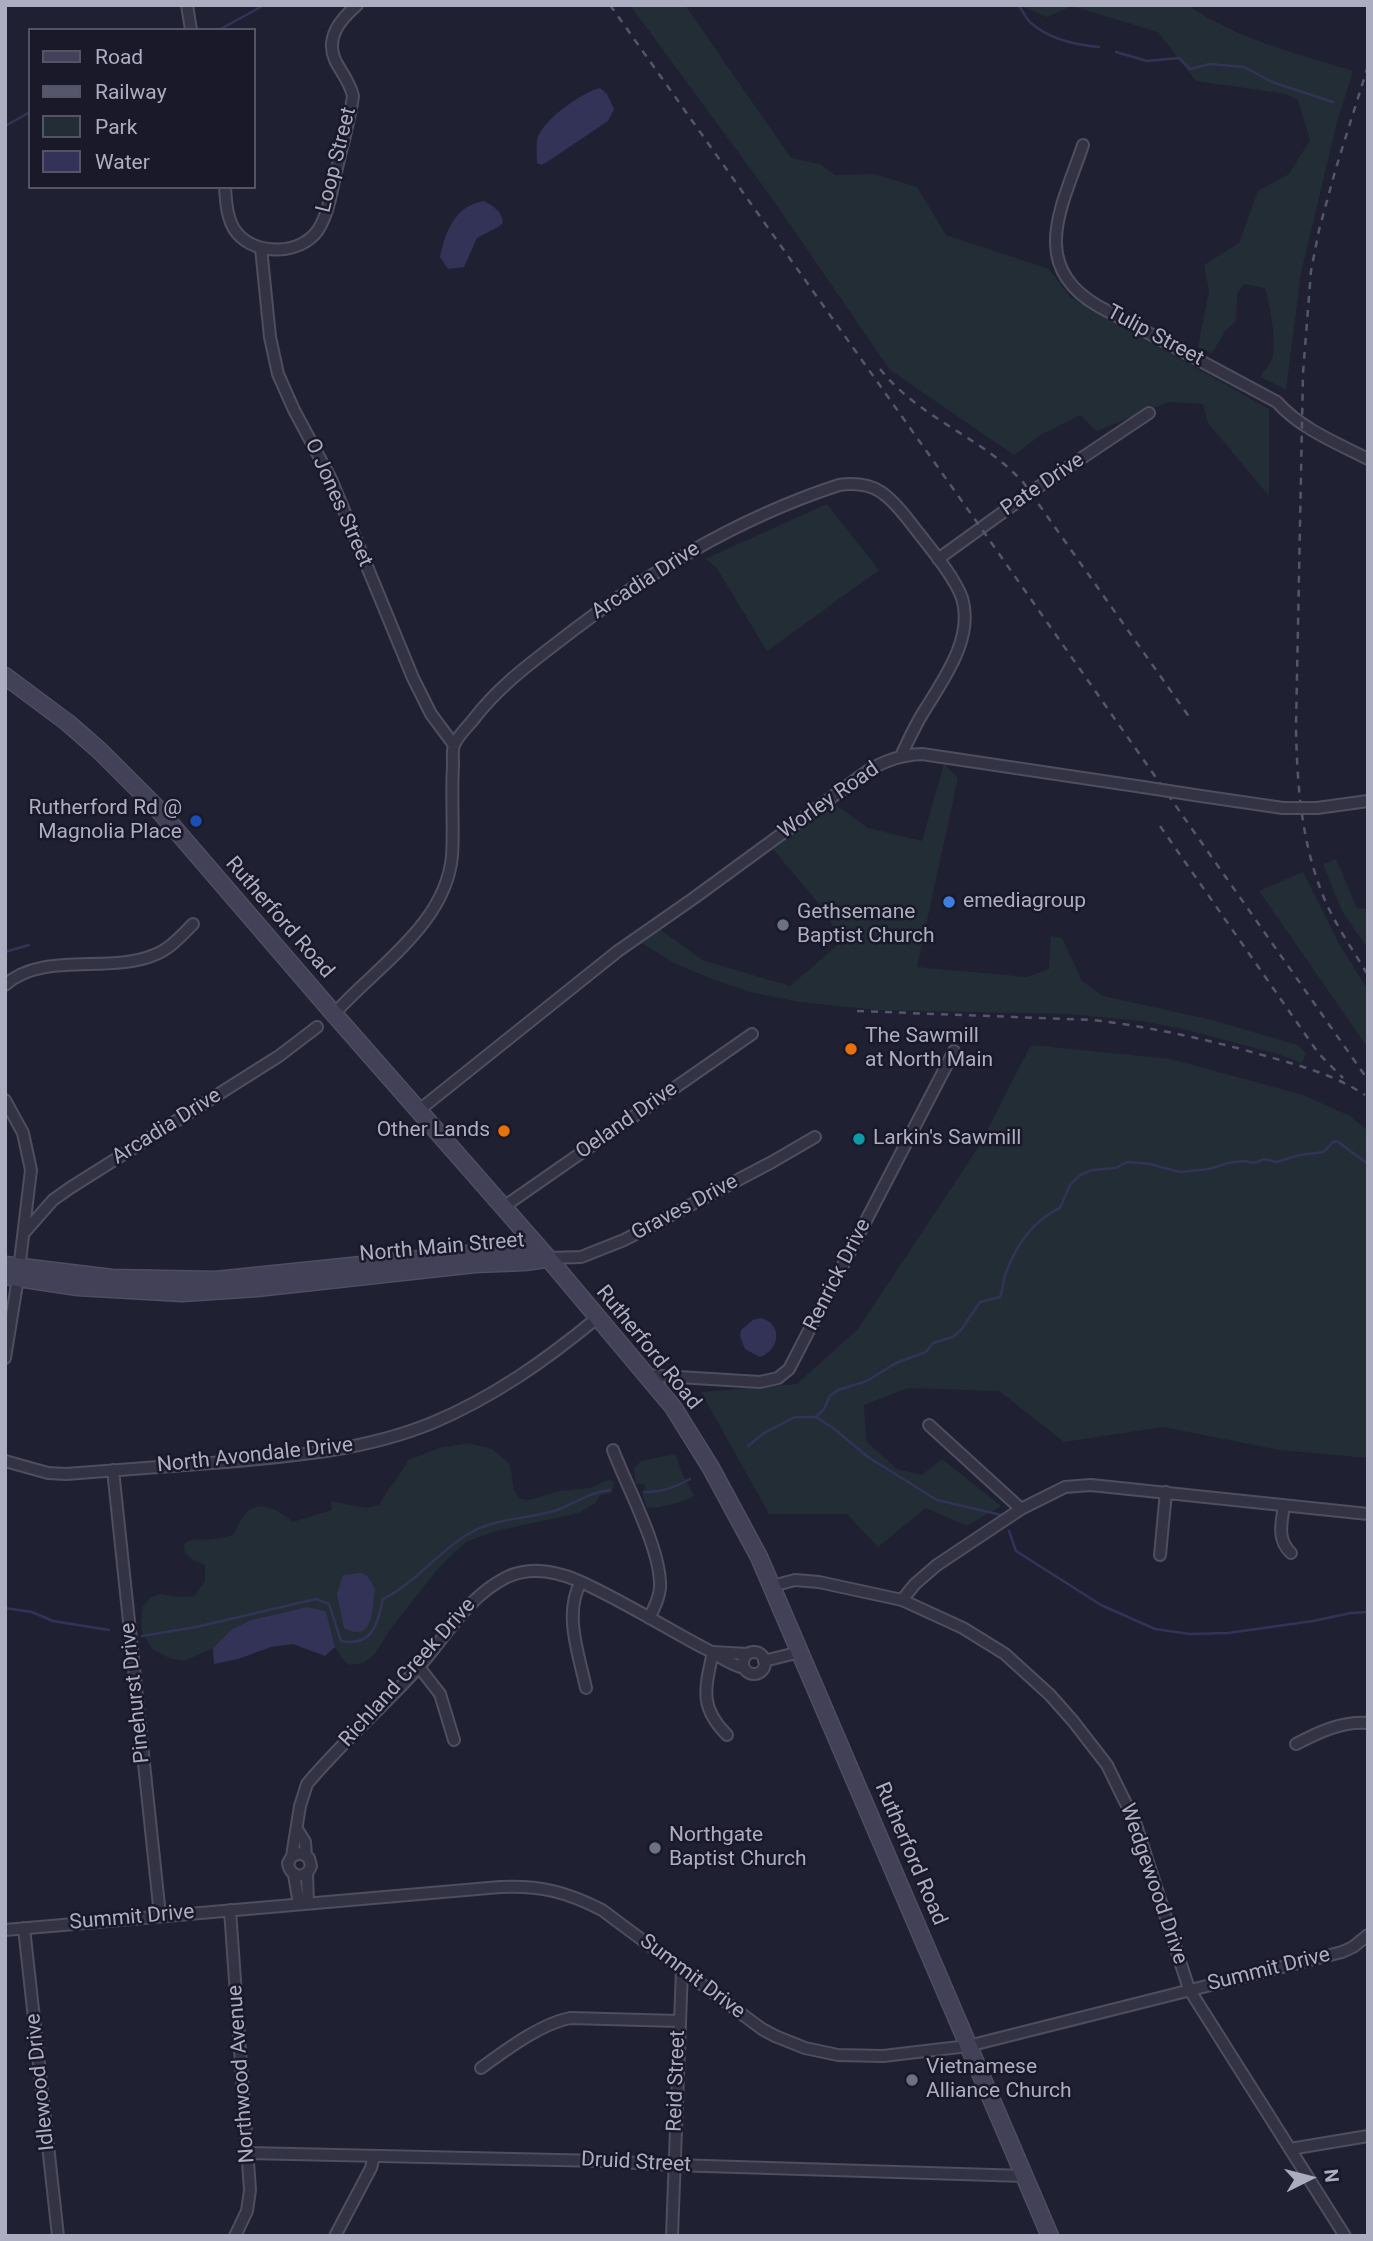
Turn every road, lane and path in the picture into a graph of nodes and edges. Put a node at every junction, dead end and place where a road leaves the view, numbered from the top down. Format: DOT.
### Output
graph roads {
  1 [pos="187,5"];
  2 [pos="357,5"];
  3 [pos="191,28"];
  4 [pos="1083,145"];
  5 [pos="225,189"];
  6 [pos="261,248"];
  7 [pos="1149,413"];
  8 [pos="1368,460"];
  9 [pos="938,559"];
  10 [pos="5,676"];
  11 [pos="454,745"];
  12 [pos="901,756"];
  13 [pos="1368,801"];
  14 [pos="193,924"];
  15 [pos="5,985"];
  16 [pos="334,1014"];
  17 [pos="317,1027"];
  18 [pos="752,1034"];
  19 [pos="954,1051"];
  20 [pos="5,1100"];
  21 [pos="418,1111"];
  22 [pos="815,1137"];
  23 [pos="502,1208"];
  24 [pos="24,1233"];
  25 [pos="548,1258"];
  26 [pos="12,1271"];
  27 [pos="597,1318"];
  28 [pos="5,1359"];
  29 [pos="646,1375"];
  30 [pos="929,1425"];
  31 [pos="613,1450"];
  32 [pos="5,1461"];
  33 [pos="113,1471"];
  34 [pos="1166,1492"];
  35 [pos="1284,1505"];
  36 [pos="1021,1509"];
  37 [pos="1368,1514"];
  38 [pos="1291,1553"];
  39 [pos="1160,1555"];
  40 [pos="582,1582"];
  41 [pos="772,1586"];
  42 [pos="902,1600"];
  43 [pos="649,1618"];
  44 [pos="713,1652"];
  45 [pos="800,1652"];
  46 [pos="747,1654"];
  47 [pos="764,1661"];
  48 [pos="419,1667"];
  49 [pos="744,1668"];
  50 [pos="586,1688"];
  51 [pos="1368,1723"];
  52 [pos="727,1735"];
  53 [pos="454,1740"];
  54 [pos="1296,1744"];
  55 [pos="298,1829"];
  56 [pos="306,1855"];
  57 [pos="292,1856"];
  58 [pos="294,1874"];
  59 [pos="307,1874"];
  60 [pos="303,1904"];
  61 [pos="230,1910"];
  62 [pos="160,1916"];
  63 [pos="24,1928"];
  64 [pos="5,1930"];
  65 [pos="1368,1935"];
  66 [pos="682,1969"];
  67 [pos="1189,1989"];
  68 [pos="679,2021"];
  69 [pos="968,2046"];
  70 [pos="481,2068"];
  71 [pos="1368,2136"];
  72 [pos="1290,2149"];
  73 [pos="248,2152"];
  74 [pos="374,2156"];
  75 [pos="674,2165"];
  76 [pos="1024,2176"];
  77 [pos="58,2236"];
  78 [pos="235,2236"];
  79 [pos="335,2236"];
  80 [pos="672,2236"];
  81 [pos="1050,2236"];
  82 [pos="1345,2236"];
  1 -- 3 [label="street"];
  2 -- 6 [label="street, Loop Street"];
  4 -- 8 [label="street, Tulip Street"];
  5 -- 6 [label="street"];
  6 -- 11 [label="street, O Jones Street"];
  7 -- 9 [label="street, Pate Drive"];
  9 -- 11 [label="street, Arcadia Drive"];
  9 -- 12 [label="street, Arcadia Drive"];
  10 -- 16 [label="street, Rutherford Road"];
  11 -- 16 [label="street"];
  12 -- 13 [label="street, Worley Road, bridge"];
  12 -- 21 [label="street, Worley Road"];
  14 -- 15 [label="street"];
  16 -- 21 [label="street, Rutherford Road"];
  17 -- 24 [label="street, Arcadia Drive"];
  18 -- 23 [label="street, Oeland Drive"];
  19 -- 29 [label="street, Renrick Drive"];
  20 -- 24 [label="street"];
  21 -- 23 [label="street, Rutherford Road"];
  22 -- 25 [label="street, Graves Drive"];
  23 -- 25 [label="street, Rutherford Road"];
  24 -- 26 [label="street"];
  25 -- 26 [label="street, North Main Street"];
  25 -- 27 [label="street, Rutherford Road"];
  26 -- 28 [label="street"];
  27 -- 29 [label="street, Rutherford Road"];
  27 -- 33 [label="street, North Avondale Drive"];
  29 -- 41 [label="street, Rutherford Road"];
  30 -- 36 [label="street"];
  31 -- 43 [label="street"];
  32 -- 33 [label="street, North Avondale Drive"];
  33 -- 62 [label="street, Pinehurst Drive"];
  34 -- 35 [label="street"];
  34 -- 36 [label="street"];
  34 -- 39 [label="street"];
  35 -- 37 [label="street"];
  35 -- 38 [label="street"];
  36 -- 42 [label="street"];
  40 -- 43 [label="street, Richland Creek Drive"];
  40 -- 48 [label="street, Richland Creek Drive"];
  40 -- 50 [label="street"];
  41 -- 42 [label="street, Wedgewood Drive"];
  41 -- 45 [label="street, Rutherford Road"];
  42 -- 67 [label="street, Wedgewood Drive"];
  43 -- 44 [label="street, Richland Creek Drive"];
  44 -- 46 [label="street, Richland Creek Drive"];
  44 -- 49 [label="street, Richland Creek Drive"];
  44 -- 52 [label="street"];
  45 -- 47 [label="street"];
  45 -- 69 [label="street, Rutherford Road"];
  46 -- 47 [label="street, Richland Creek Drive"];
  46 -- 49 [label="street"];
  47 -- 49 [label="street"];
  48 -- 53 [label="street"];
  48 -- 55 [label="street, Richland Creek Drive"];
  51 -- 54 [label="street"];
  55 -- 56 [label="street, Richland Creek Drive"];
  55 -- 57 [label="street, Richland Creek Drive"];
  56 -- 57 [label="street"];
  56 -- 59 [label="street, Richland Creek Drive"];
  57 -- 58 [label="street, Richland Creek Drive"];
  58 -- 59 [label="street"];
  58 -- 60 [label="street, Richland Creek Drive"];
  59 -- 60 [label="street, Richland Creek Drive"];
  60 -- 61 [label="street, Summit Drive"];
  60 -- 66 [label="street, Summit Drive"];
  61 -- 62 [label="street, Summit Drive"];
  61 -- 73 [label="street, Northwood Avenue"];
  62 -- 63 [label="street, Summit Drive"];
  63 -- 64 [label="street, Summit Drive"];
  63 -- 77 [label="street, Idlewood Drive"];
  65 -- 67 [label="street, Summit Drive"];
  66 -- 68 [label="street, Reid Street"];
  66 -- 69 [label="street, Summit Drive"];
  67 -- 69 [label="street, Summit Drive"];
  67 -- 72 [label="street, Wedgewood Drive"];
  68 -- 70 [label="street"];
  68 -- 75 [label="street, Reid Street"];
  69 -- 76 [label="street, Rutherford Road"];
  71 -- 72 [label="street"];
  72 -- 82 [label="street, Wedgewood Drive"];
  73 -- 74 [label="street, Druid Street"];
  73 -- 78 [label="street, Northwood Avenue"];
  74 -- 75 [label="street, Druid Street"];
  74 -- 79 [label="street"];
  75 -- 76 [label="street, Druid Street"];
  75 -- 80 [label="street, Reid Street"];
  76 -- 81 [label="street, Rutherford Road"];
}
